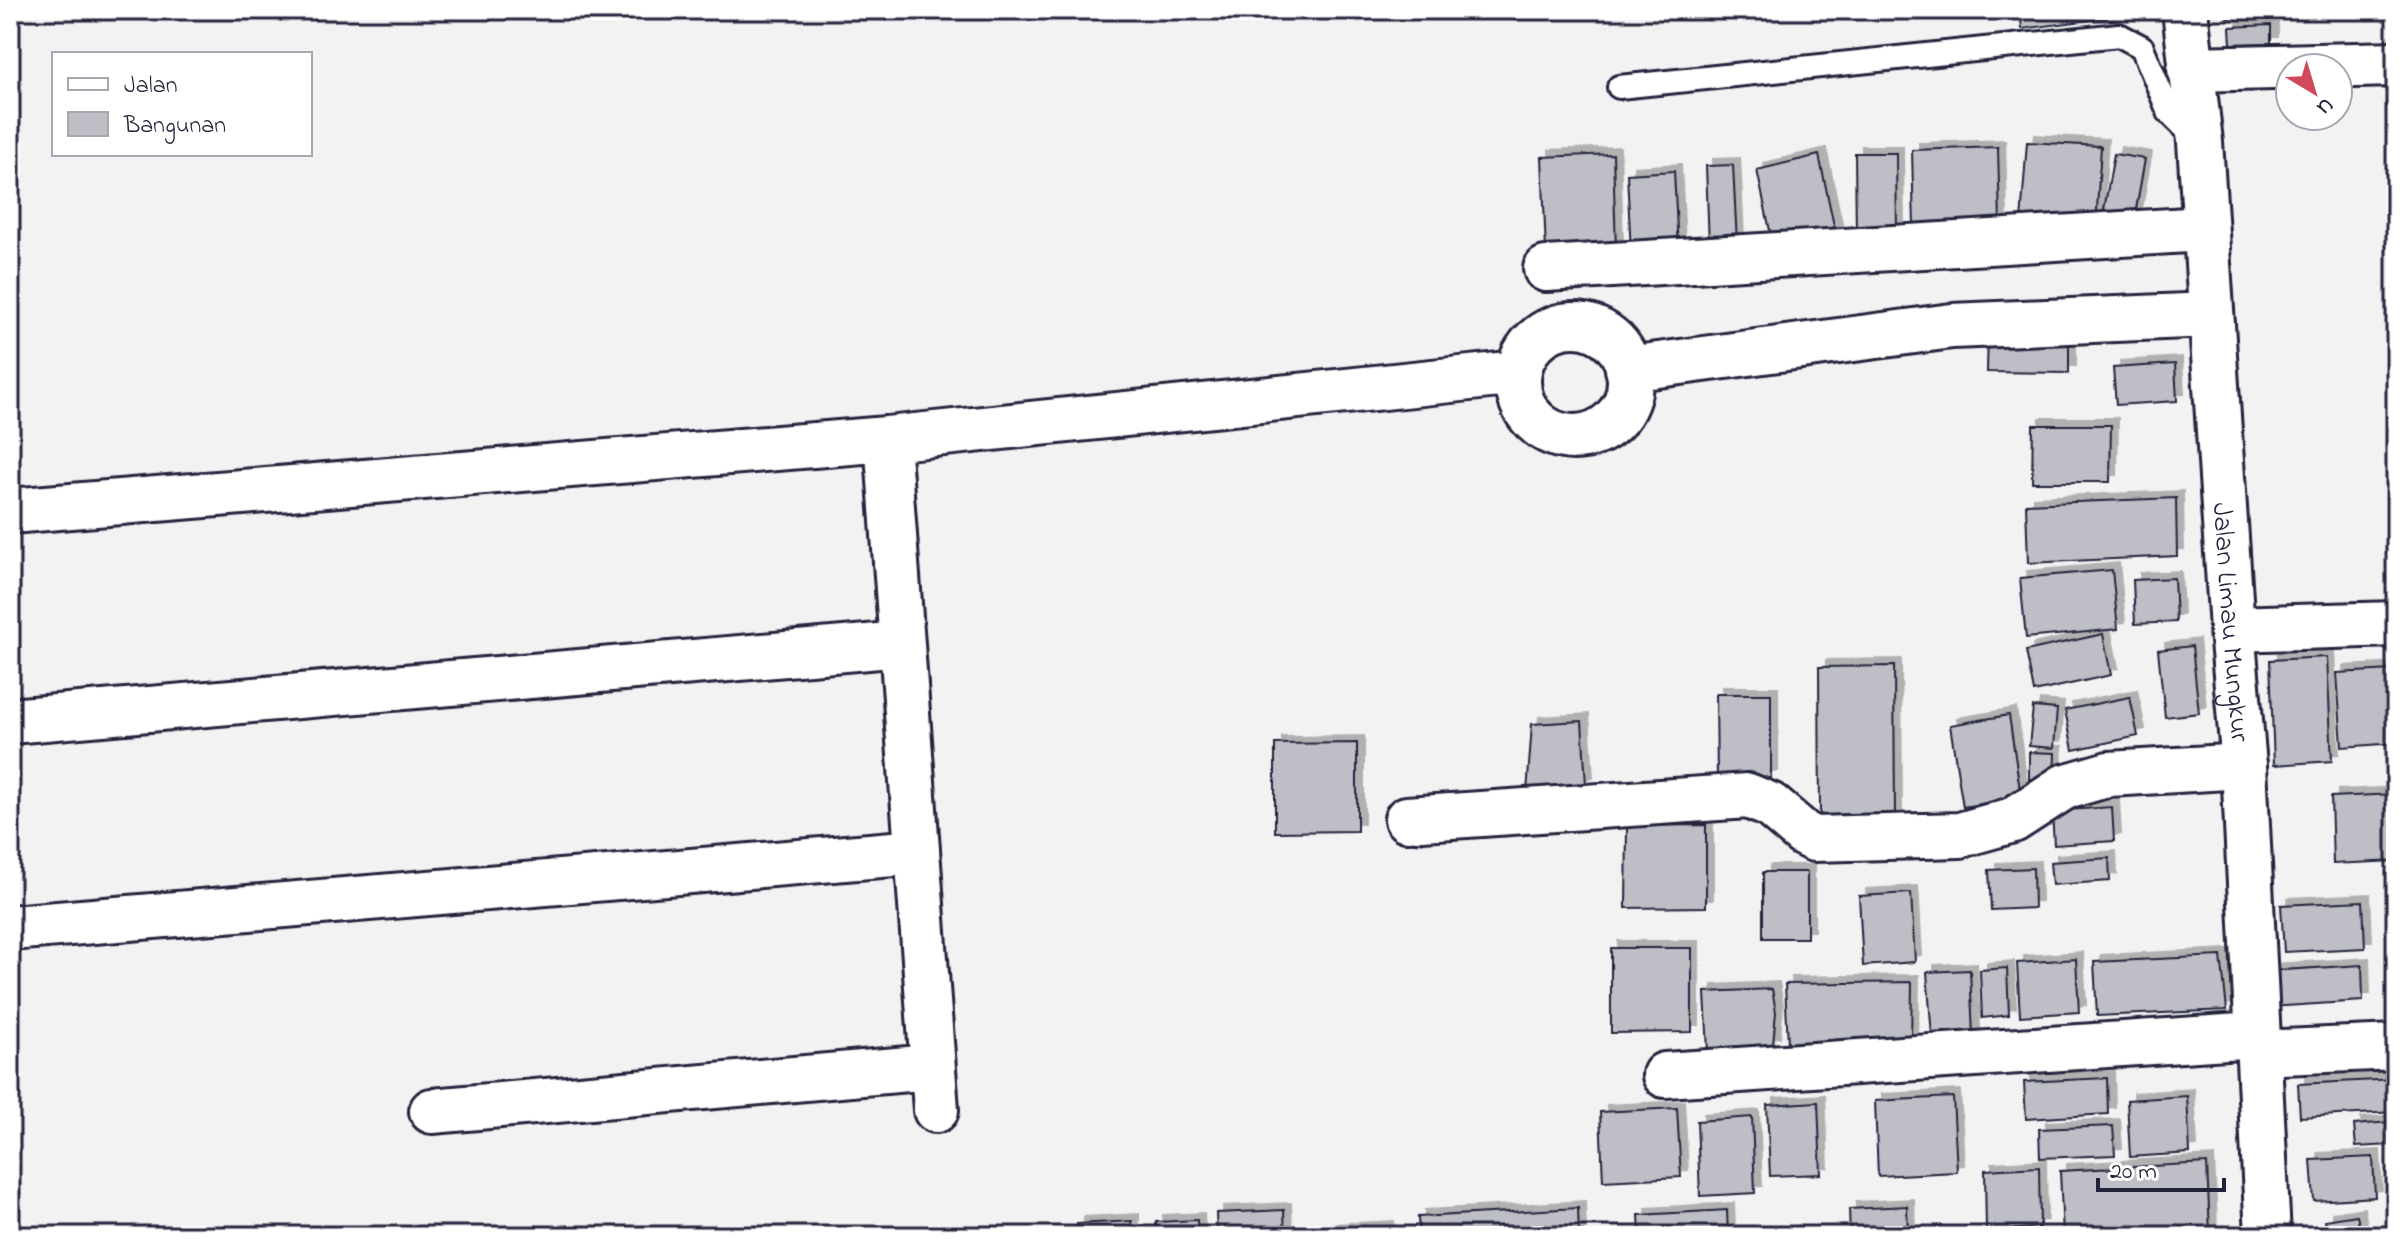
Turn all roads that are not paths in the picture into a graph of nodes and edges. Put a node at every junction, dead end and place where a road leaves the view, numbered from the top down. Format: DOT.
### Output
graph roads {
  1 [pos="2185,10"];
  2 [pos="2396,64"];
  3 [pos="2190,69"];
  4 [pos="1619,87"];
  5 [pos="2200,142"];
  6 [pos="2204,229"];
  7 [pos="1546,269"];
  8 [pos="2210,315"];
  9 [pos="1628,369"];
  10 [pos="1518,373"];
  11 [pos="887,439"];
  12 [pos="10,511"];
  13 [pos="2396,624"];
  14 [pos="2232,629"];
  15 [pos="902,644"];
  16 [pos="10,721"];
  17 [pos="2244,766"];
  18 [pos="1407,819"];
  19 [pos="917,852"];
  20 [pos="10,928"];
  21 [pos="2257,1044"];
  22 [pos="2396,1047"];
  23 [pos="931,1067"];
  24 [pos="1665,1075"];
  25 [pos="936,1110"];
  26 [pos="432,1111"];
  27 [pos="2268,1236"];
  1 -- 3 [label="street, Jalan Limau Mungkur"];
  2 -- 3 [label="street"];
  3 -- 5 [label="street, Jalan Limau Mungkur"];
  4 -- 5 [label="lane"];
  5 -- 6 [label="street, Jalan Limau Mungkur"];
  6 -- 7 [label="street"];
  6 -- 8 [label="street, Jalan Limau Mungkur"];
  8 -- 9 [label="street"];
  8 -- 14 [label="street, Jalan Limau Mungkur"];
  9 -- 10 [label="street"];
  9 -- 10 [label="street"];
  10 -- 11 [label="street"];
  11 -- 12 [label="street"];
  11 -- 15 [label="street"];
  13 -- 14 [label="street"];
  14 -- 17 [label="street, Jalan Limau Mungkur"];
  15 -- 16 [label="street"];
  15 -- 19 [label="street"];
  17 -- 18 [label="street"];
  17 -- 21 [label="street, Jalan Limau Mungkur"];
  19 -- 20 [label="street"];
  19 -- 23 [label="street"];
  21 -- 22 [label="street"];
  21 -- 24 [label="street"];
  21 -- 27 [label="street, Jalan Limau Mungkur"];
  23 -- 25 [label="street"];
  23 -- 26 [label="street"];
}
